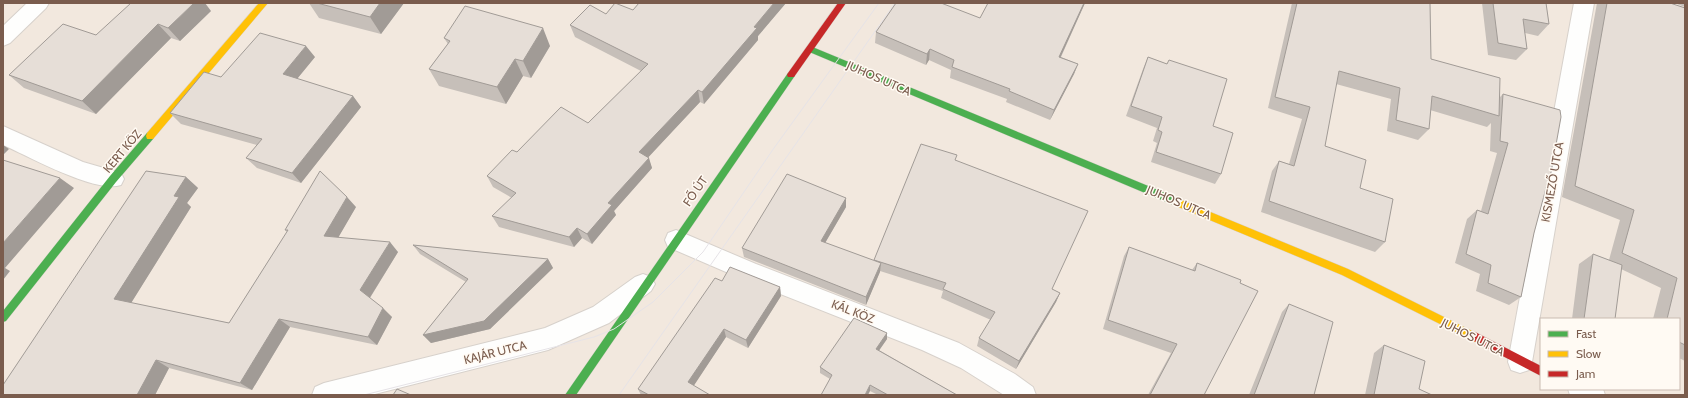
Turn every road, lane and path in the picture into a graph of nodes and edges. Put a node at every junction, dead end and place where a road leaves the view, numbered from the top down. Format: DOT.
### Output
graph roads {
  1 [pos="39,3"];
  2 [pos="264,3"];
  3 [pos="842,3"];
  4 [pos="1584,3"];
  5 [pos="3,38"];
  6 [pos="810,49"];
  7 [pos="3,135"];
  8 [pos="113,179"];
  9 [pos="676,240"];
  10 [pos="652,277"];
  11 [pos="3,318"];
  12 [pos="1520,362"];
  13 [pos="1540,371"];
  14 [pos="1582,390"];
  15 [pos="574,394"];
  16 [pos="324,395"];
  17 [pos="1024,395"];
  18 [pos="1593,395"];
  1 -- 5 [label="street"];
  2 -- 8 [label="street, KERT KÖZ"];
  3 -- 6 [label="street, FŐ ÚT"];
  4 -- 12 [label="street, KISMEZŐ UTCA"];
  6 -- 9 [label="street, FŐ ÚT"];
  6 -- 12 [label="street, JUHOS UTCA"];
  7 -- 8 [label="street"];
  8 -- 11 [label="street, KERT KÖZ"];
  9 -- 10 [label="street, FŐ ÚT"];
  9 -- 17 [label="street, KÁL KÖZ"];
  10 -- 15 [label="street, FŐ ÚT"];
  10 -- 16 [label="street, KAJÁR UTCA"];
  12 -- 13 [label="street, JUHOS UTCA"];
  14 -- 18 [label="street"];
}
